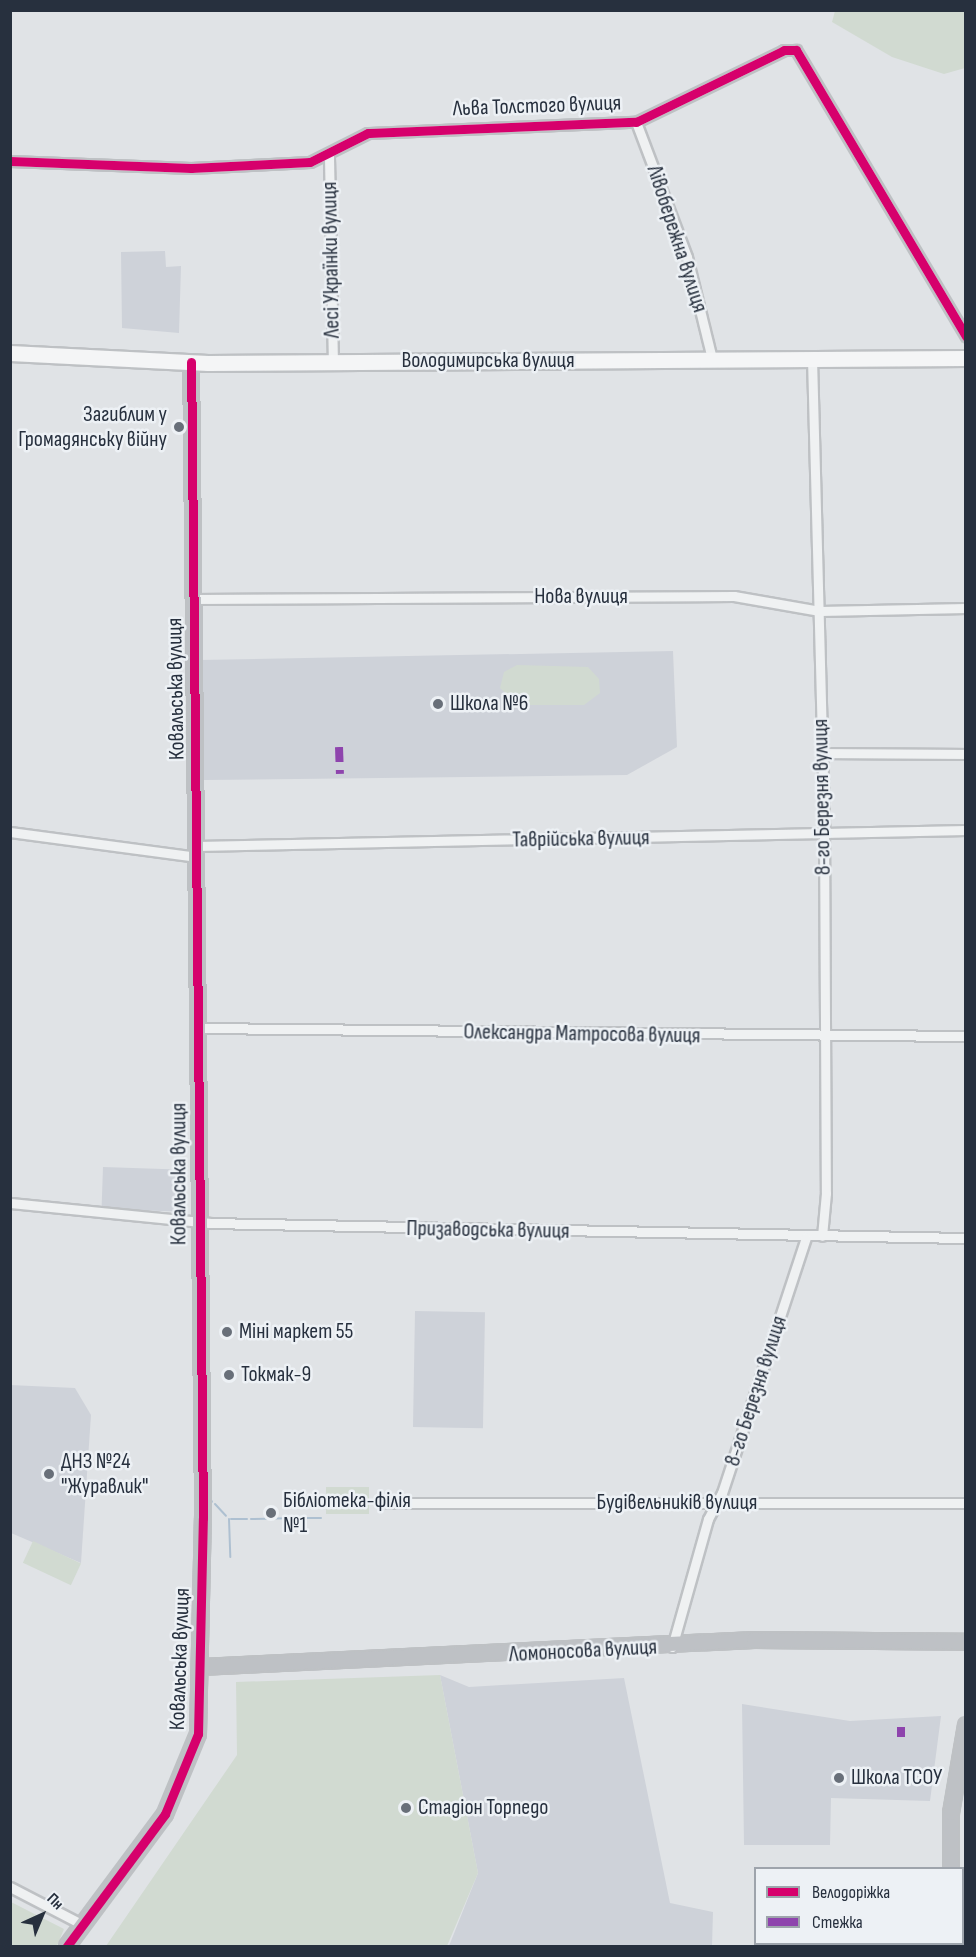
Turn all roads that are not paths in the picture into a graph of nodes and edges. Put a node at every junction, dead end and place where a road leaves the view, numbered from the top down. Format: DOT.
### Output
graph roads {
  1 [pos="636,122"];
  2 [pos="329,157"];
  3 [pos="10,161"];
  4 [pos="966,336"];
  5 [pos="10,353"];
  6 [pos="812,358"];
  7 [pos="966,358"];
  8 [pos="712,359"];
  9 [pos="192,362"];
  10 [pos="333,362"];
  11 [pos="194,599"];
  12 [pos="966,608"];
  13 [pos="820,611"];
  14 [pos="821,753"];
  15 [pos="966,754"];
  16 [pos="966,830"];
  17 [pos="10,831"];
  18 [pos="824,834"];
  19 [pos="197,852"];
  20 [pos="198,1028"];
  21 [pos="966,1036"];
  22 [pos="822,1037"];
  23 [pos="10,1203"];
  24 [pos="199,1222"];
  25 [pos="822,1236"];
  26 [pos="806,1237"];
  27 [pos="966,1238"];
  28 [pos="389,1503"];
  29 [pos="715,1503"];
  30 [pos="966,1503"];
  31 [pos="966,1642"];
  32 [pos="672,1647"];
  33 [pos="201,1667"];
  34 [pos="966,1725"];
  35 [pos="951,1867"];
  36 [pos="10,1887"];
  37 [pos="83,1925"];
  38 [pos="67,1947"];
  1 -- 2 [label="street, Льва Толстого вулиця"];
  1 -- 4 [label="street, Льва Толстого вулиця"];
  1 -- 8 [label="street, Лівобережна вулиця"];
  2 -- 3 [label="street, Льва Толстого вулиця"];
  2 -- 10 [label="street, Лесі Українки вулиця"];
  5 -- 9 [label="main road, Володимирська вулиця"];
  6 -- 7 [label="main road, Володимирська вулиця"];
  6 -- 8 [label="main road, Володимирська вулиця"];
  6 -- 13 [label="street, 8-го Березня вулиця"];
  8 -- 10 [label="main road, Володимирська вулиця"];
  9 -- 10 [label="main road, Володимирська вулиця"];
  9 -- 11 [label="street, Ковальська вулиця"];
  11 -- 13 [label="street, Нова вулиця"];
  11 -- 19 [label="street, Ковальська вулиця"];
  12 -- 13 [label="street, Нова вулиця"];
  13 -- 14 [label="street, 8-го Березня вулиця"];
  14 -- 15 [label="street"];
  14 -- 18 [label="street, 8-го Березня вулиця"];
  16 -- 18 [label="street, Таврійська вулиця"];
  17 -- 19 [label="street, Таврійська вулиця"];
  18 -- 19 [label="street, Таврійська вулиця"];
  18 -- 22 [label="street, 8-го Березня вулиця"];
  19 -- 20 [label="street, Ковальська вулиця"];
  20 -- 22 [label="street, Олександра Матросова вулиця"];
  20 -- 24 [label="street, Ковальська вулиця"];
  21 -- 22 [label="street, Олександра Матросова вулиця"];
  22 -- 25 [label="street, 8-го Березня вулиця"];
  23 -- 24 [label="street, Призаводська вулиця"];
  24 -- 26 [label="street, Призаводська вулиця"];
  24 -- 33 [label="street, Ковальська вулиця"];
  25 -- 26 [label="street, Призаводська вулиця"];
  25 -- 27 [label="street, Призаводська вулиця"];
  26 -- 29 [label="street, 8-го Березня вулиця"];
  28 -- 29 [label="street, Будівельників вулиця"];
  29 -- 30 [label="street, Будівельників вулиця"];
  29 -- 32 [label="street, 8-го Березня вулиця"];
  31 -- 32 [label="street, Ломоносова вулиця"];
  32 -- 33 [label="street, Ломоносова вулиця"];
  33 -- 37 [label="street, Ковальська вулиця"];
  34 -- 35 [label="street"];
  36 -- 37 [label="street"];
  37 -- 38 [label="street, Ковальська вулиця"];
}
